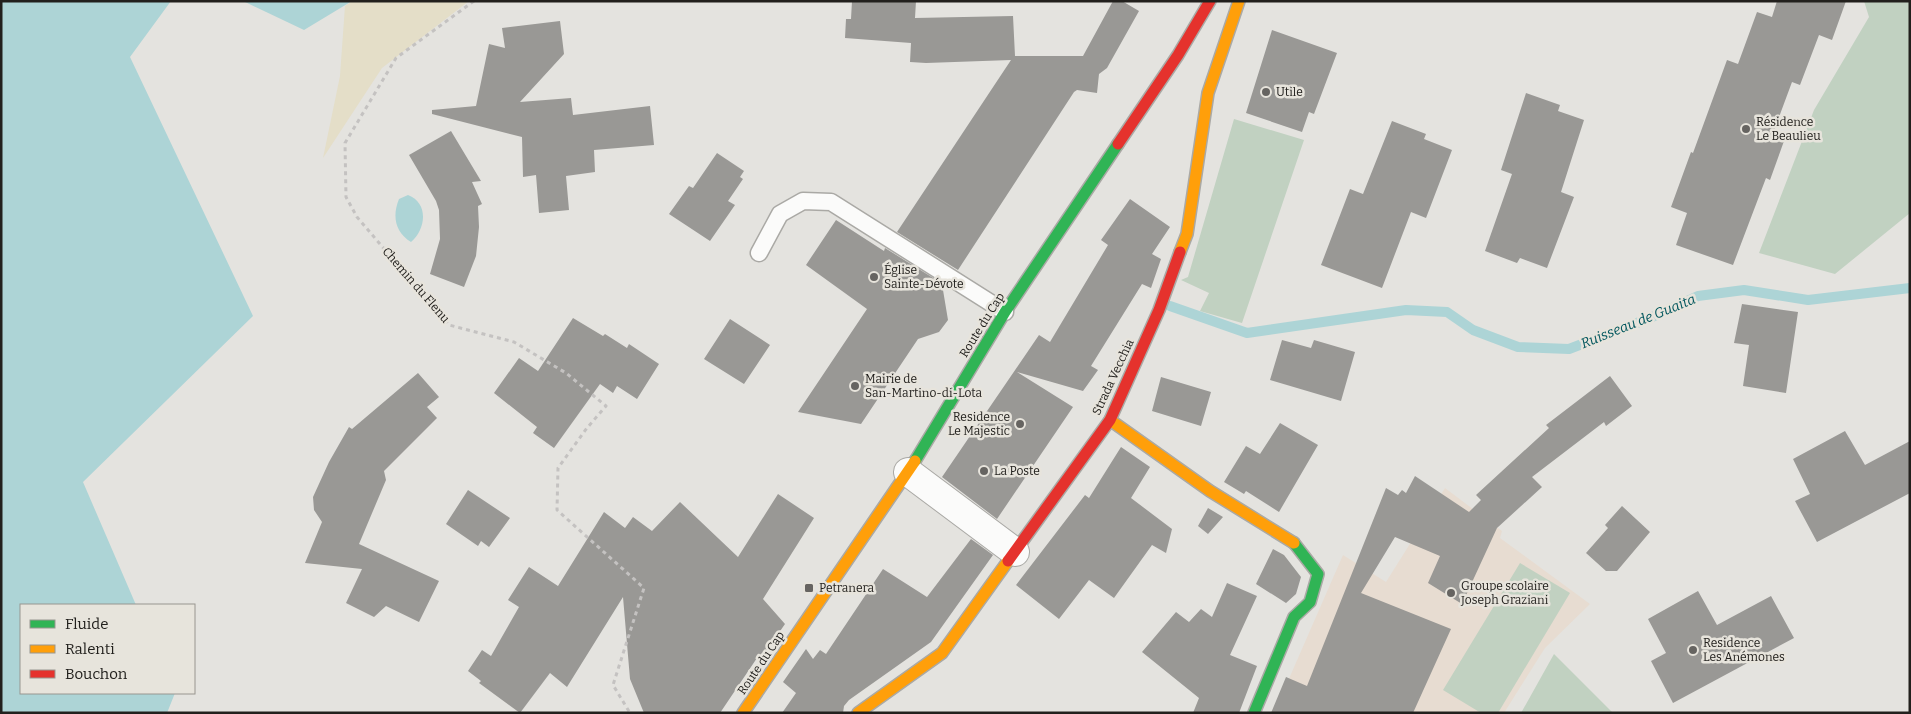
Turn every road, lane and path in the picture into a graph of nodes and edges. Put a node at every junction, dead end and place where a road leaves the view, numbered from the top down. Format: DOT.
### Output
graph roads {
  1 [pos="474,1"];
  2 [pos="1210,1"];
  3 [pos="1238,1"];
  4 [pos="759,253"];
  5 [pos="1005,312"];
  6 [pos="1110,420"];
  7 [pos="908,472"];
  8 [pos="1015,552"];
  9 [pos="630,713"];
  10 [pos="743,713"];
  11 [pos="858,713"];
  12 [pos="1254,713"];
  1 -- 9 [label="path, Chemin du Flenu"];
  2 -- 5 [label="street, Route du Cap"];
  3 -- 6 [label="street, Strada Vecchia"];
  4 -- 5 [label="lane"];
  5 -- 7 [label="street, Route du Cap"];
  6 -- 8 [label="street, Strada Vecchia"];
  6 -- 12 [label="street"];
  7 -- 8 [label="street"];
  7 -- 10 [label="street, Route du Cap"];
  8 -- 11 [label="street, Strada Vecchia"];
}
